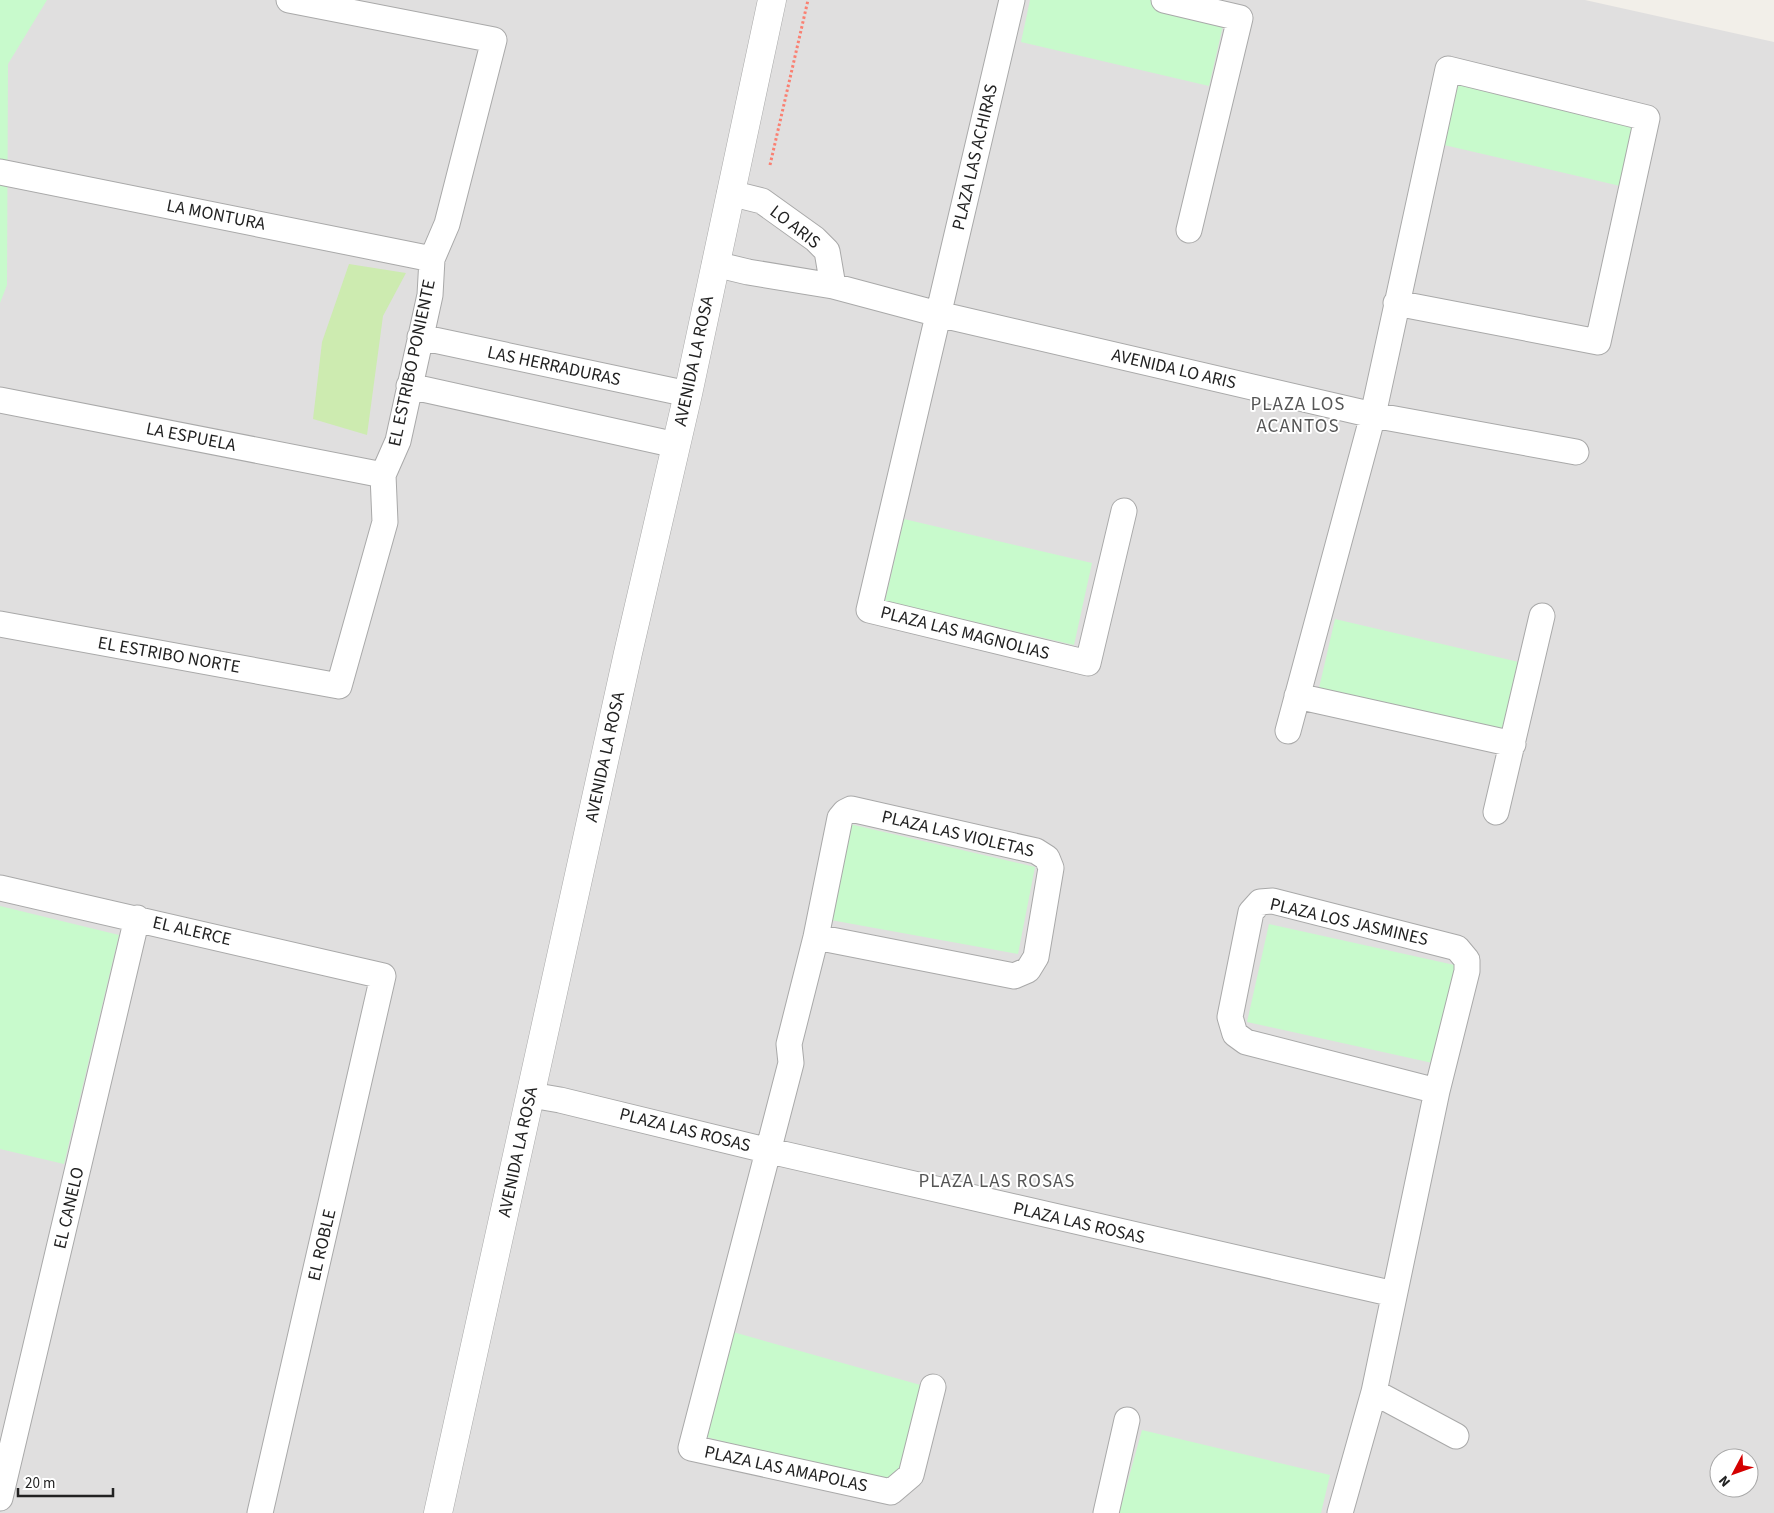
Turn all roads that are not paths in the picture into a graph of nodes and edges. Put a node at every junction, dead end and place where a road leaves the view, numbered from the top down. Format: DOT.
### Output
graph roads {
  1 [pos="290,0"];
  2 [pos="772,0"];
  3 [pos="1012,0"];
  4 [pos="1164,0"];
  5 [pos="0,172"];
  6 [pos="730,193"];
  7 [pos="1190,230"];
  8 [pos="432,259"];
  9 [pos="715,264"];
  10 [pos="833,286"];
  11 [pos="1396,303"];
  12 [pos="938,314"];
  13 [pos="420,337"];
  14 [pos="409,386"];
  15 [pos="688,394"];
  16 [pos="0,400"];
  17 [pos="1373,415"];
  18 [pos="676,445"];
  19 [pos="1576,452"];
  20 [pos="383,475"];
  21 [pos="1124,511"];
  22 [pos="1542,616"];
  23 [pos="0,624"];
  24 [pos="339,686"];
  25 [pos="1297,696"];
  26 [pos="1288,731"];
  27 [pos="1513,744"];
  28 [pos="1496,812"];
  29 [pos="0,888"];
  30 [pos="137,918"];
  31 [pos="824,939"];
  32 [pos="383,976"];
  33 [pos="1437,1091"];
  34 [pos="531,1095"];
  35 [pos="770,1151"];
  36 [pos="1394,1294"];
  37 [pos="933,1386"];
  38 [pos="1374,1392"];
  39 [pos="1128,1420"];
  40 [pos="1456,1436"];
  41 [pos="0,1498"];
  42 [pos="260,1513"];
  43 [pos="438,1513"];
  44 [pos="1106,1513"];
  45 [pos="1340,1513"];
  1 -- 8 [label="street, EL ESTRIBO PONIENTE"];
  2 -- 6 [label="street, AVENIDA LA ROSA"];
  3 -- 12 [label="street, PLAZA LAS ACHIRAS"];
  4 -- 7 [label="street"];
  5 -- 8 [label="street, LA MONTURA"];
  6 -- 9 [label="street, AVENIDA LA ROSA"];
  6 -- 10 [label="street, LO ARIS"];
  8 -- 13 [label="street, EL ESTRIBO PONIENTE"];
  9 -- 10 [label="street"];
  9 -- 15 [label="street, AVENIDA LA ROSA"];
  10 -- 12 [label="street, AVENIDA LO ARIS"];
  11 -- 11 [label="street"];
  11 -- 17 [label="street"];
  12 -- 17 [label="street, AVENIDA LO ARIS"];
  12 -- 21 [label="street, PLAZA LAS MAGNOLIAS"];
  13 -- 14 [label="street, EL ESTRIBO PONIENTE"];
  13 -- 15 [label="street, LAS HERRADURAS"];
  14 -- 18 [label="street"];
  14 -- 20 [label="street, EL ESTRIBO PONIENTE"];
  15 -- 18 [label="street, AVENIDA LA ROSA"];
  16 -- 20 [label="street, LA ESPUELA"];
  17 -- 19 [label="street, AVENIDA LO ARIS"];
  17 -- 25 [label="street"];
  18 -- 34 [label="street, AVENIDA LA ROSA"];
  20 -- 24 [label="street, EL ESTRIBO PONIENTE"];
  22 -- 27 [label="street"];
  23 -- 24 [label="street, EL ESTRIBO NORTE"];
  25 -- 26 [label="street"];
  25 -- 27 [label="street"];
  27 -- 28 [label="street"];
  29 -- 30 [label="street, EL ALERCE"];
  30 -- 32 [label="street, EL ALERCE"];
  30 -- 41 [label="street, EL CANELO"];
  31 -- 31 [label="street, PLAZA LAS VIOLETAS"];
  31 -- 35 [label="street, PLAZA LAS VIOLETAS"];
  32 -- 42 [label="street, EL ROBLE"];
  33 -- 33 [label="street, PLAZA LOS JASMINES"];
  33 -- 36 [label="street, PLAZA LOS JASMINES"];
  34 -- 35 [label="street, PLAZA LAS ROSAS"];
  34 -- 43 [label="street, AVENIDA LA ROSA"];
  35 -- 36 [label="street, PLAZA LAS ROSAS"];
  35 -- 37 [label="street, PLAZA LAS AMAPOLAS"];
  36 -- 38 [label="street, PLAZA LOS JASMINES"];
  38 -- 40 [label="street"];
  38 -- 45 [label="street, PLAZA LOS JASMINES"];
  39 -- 44 [label="street"];
}
